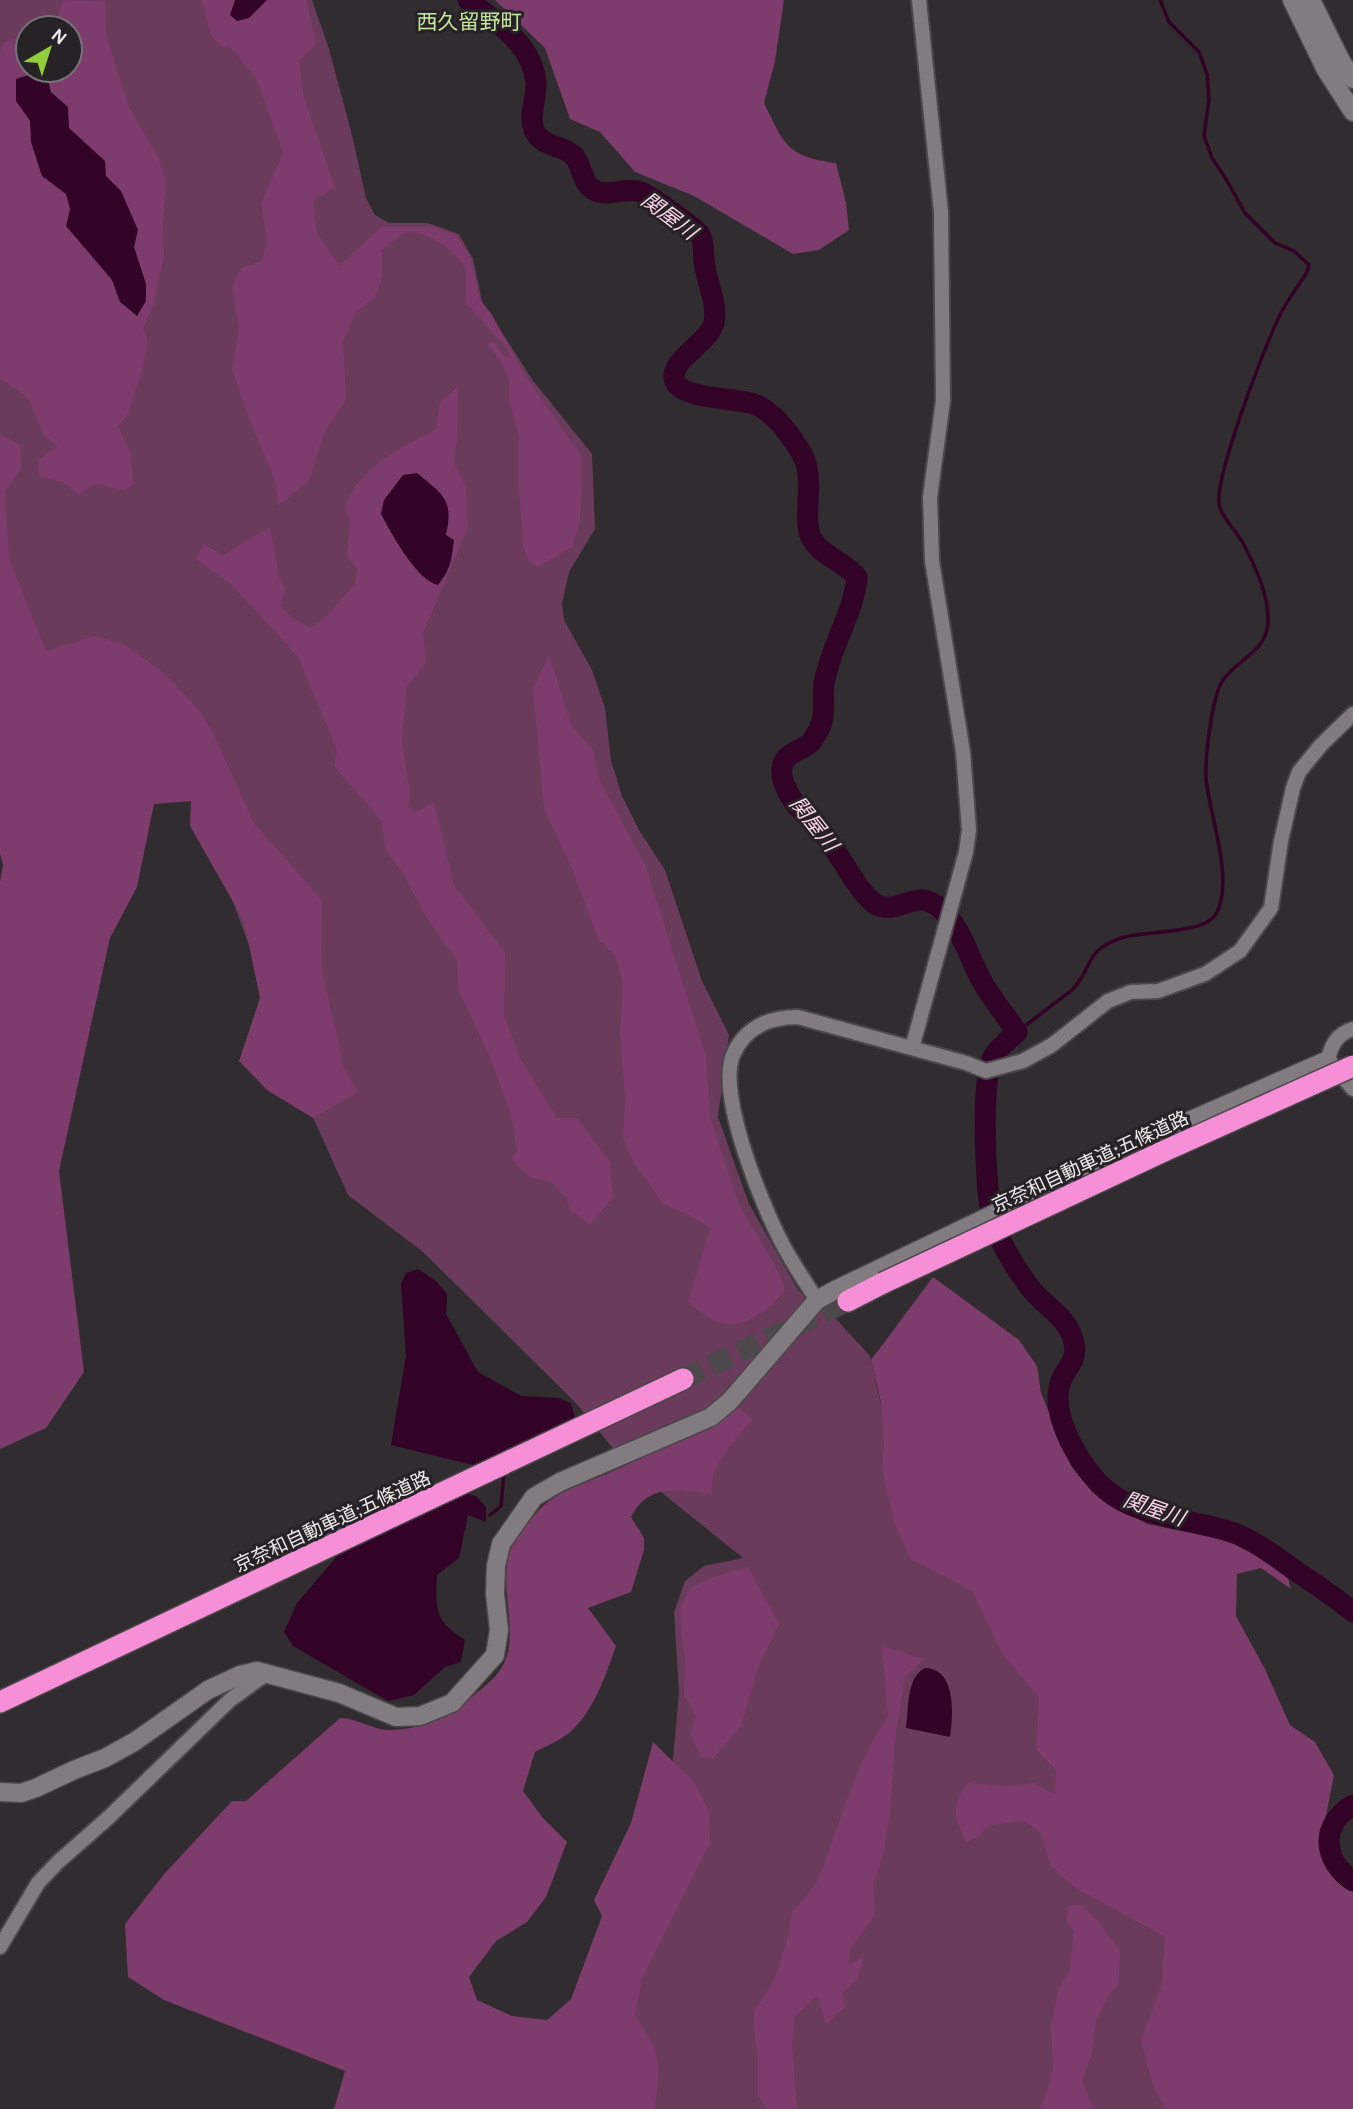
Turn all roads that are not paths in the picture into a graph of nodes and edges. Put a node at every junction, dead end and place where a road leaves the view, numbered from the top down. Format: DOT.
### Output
graph roads {
  1 [pos="919,0"];
  2 [pos="1292,0"];
  3 [pos="1311,0"];
  4 [pos="1353,79"];
  5 [pos="1353,112"];
  6 [pos="1353,714"];
  7 [pos="1353,1030"];
  8 [pos="912,1048"];
  9 [pos="1328,1060"];
  10 [pos="1353,1066"];
  11 [pos="1353,1089"];
  12 [pos="842,1295"];
  13 [pos="817,1300"];
  14 [pos="683,1379"];
  15 [pos="267,1673"];
  16 [pos="240,1675"];
  17 [pos="230,1700"];
  18 [pos="0,1702"];
  19 [pos="0,1792"];
  20 [pos="0,1947"];
  1 -- 8 [label="street"];
  2 -- 5 [label="street"];
  3 -- 4 [label="street"];
  6 -- 8 [label="street"];
  7 -- 9 [label="street"];
  8 -- 13 [label="street"];
  9 -- 11 [label="street"];
  9 -- 12 [label="street"];
  10 -- 12 [label="highway, 京奈和自動車道;五條道路, bridge"];
  12 -- 13 [label="street"];
  13 -- 15 [label="street"];
  14 -- 18 [label="highway, 京奈和自動車道;五條道路"];
  15 -- 16 [label="street"];
  15 -- 17 [label="street"];
  16 -- 17 [label="street"];
  16 -- 19 [label="street"];
  17 -- 20 [label="street"];
}
